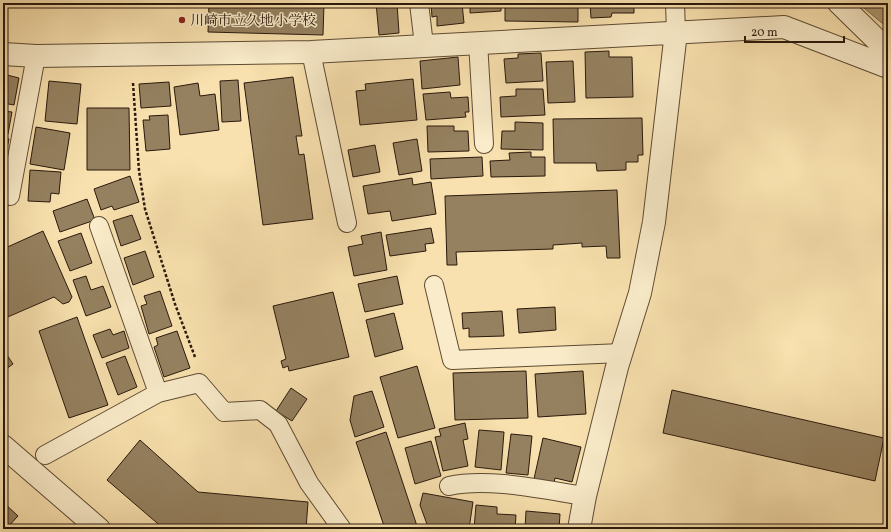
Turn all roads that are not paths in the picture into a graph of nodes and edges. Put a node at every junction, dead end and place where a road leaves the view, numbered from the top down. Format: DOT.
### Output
graph roads {
  1 [pos="420,3"];
  2 [pos="675,3"];
  3 [pos="840,3"];
  4 [pos="676,32"];
  5 [pos="478,42"];
  6 [pos="424,45"];
  7 [pos="888,51"];
  8 [pos="311,52"];
  9 [pos="3,54"];
  10 [pos="36,56"];
  11 [pos="888,67"];
  12 [pos="484,144"];
  13 [pos="10,196"];
  14 [pos="347,223"];
  15 [pos="99,226"];
  16 [pos="434,285"];
  17 [pos="622,353"];
  18 [pos="158,393"];
  19 [pos="3,446"];
  20 [pos="45,455"];
  21 [pos="449,486"];
  22 [pos="585,496"];
  23 [pos="99,529"];
  24 [pos="342,529"];
  25 [pos="578,529"];
  1 -- 6 [label="lane"];
  2 -- 4 [label="lane"];
  3 -- 7 [label="street"];
  4 -- 5 [label="street"];
  4 -- 11 [label="street"];
  4 -- 17 [label="street"];
  5 -- 6 [label="street"];
  5 -- 12 [label="lane"];
  6 -- 8 [label="street"];
  8 -- 10 [label="street"];
  8 -- 14 [label="lane"];
  9 -- 10 [label="street"];
  10 -- 13 [label="lane"];
  15 -- 18 [label="lane"];
  16 -- 17 [label="lane"];
  17 -- 22 [label="street"];
  18 -- 20 [label="lane"];
  18 -- 24 [label="lane"];
  19 -- 23 [label="street"];
  21 -- 22 [label="lane"];
  22 -- 25 [label="street"];
}
